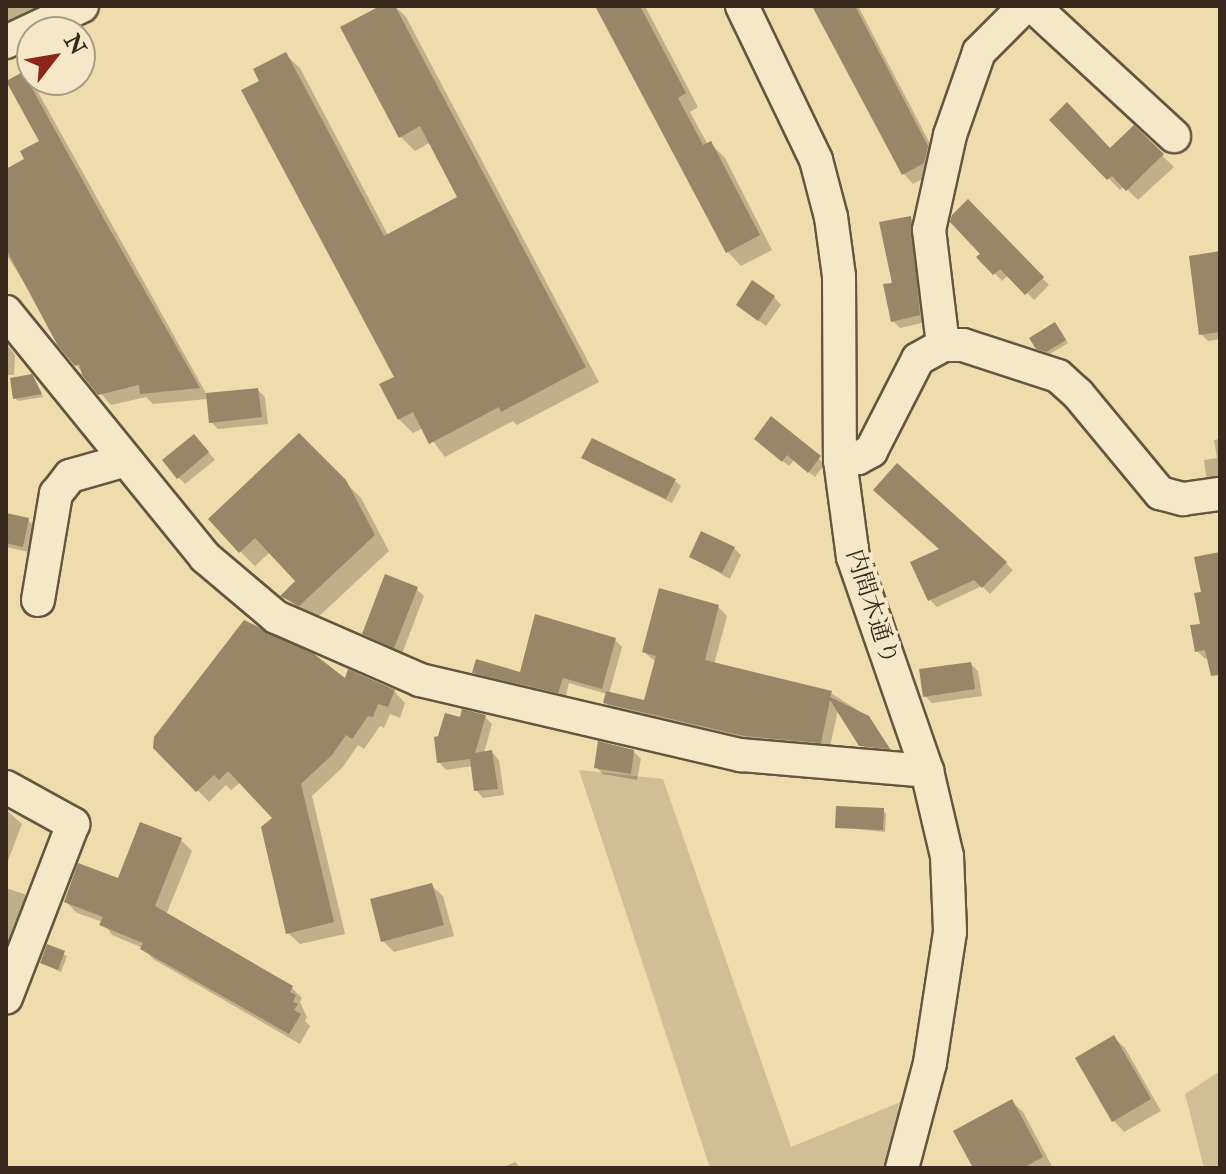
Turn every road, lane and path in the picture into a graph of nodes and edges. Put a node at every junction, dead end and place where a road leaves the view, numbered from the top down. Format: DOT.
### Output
graph roads {
  1 [pos="82,6"];
  2 [pos="742,6"];
  3 [pos="1025,6"];
  4 [pos="1033,6"];
  5 [pos="7,37"];
  6 [pos="1174,136"];
  7 [pos="6,312"];
  8 [pos="943,345"];
  9 [pos="126,460"];
  10 [pos="840,460"];
  11 [pos="1220,494"];
  12 [pos="38,600"];
  13 [pos="927,771"];
  14 [pos="6,787"];
  15 [pos="6,998"];
  16 [pos="902,1168"];
  1 -- 5 [label="street"];
  2 -- 10 [label="street, 内間木通り"];
  3 -- 8 [label="street"];
  4 -- 6 [label="street"];
  7 -- 9 [label="street"];
  8 -- 10 [label="street"];
  8 -- 11 [label="street"];
  9 -- 12 [label="street"];
  9 -- 13 [label="street"];
  10 -- 13 [label="street, 内間木通り"];
  13 -- 16 [label="street, 内間木通り"];
  14 -- 15 [label="street"];
}
